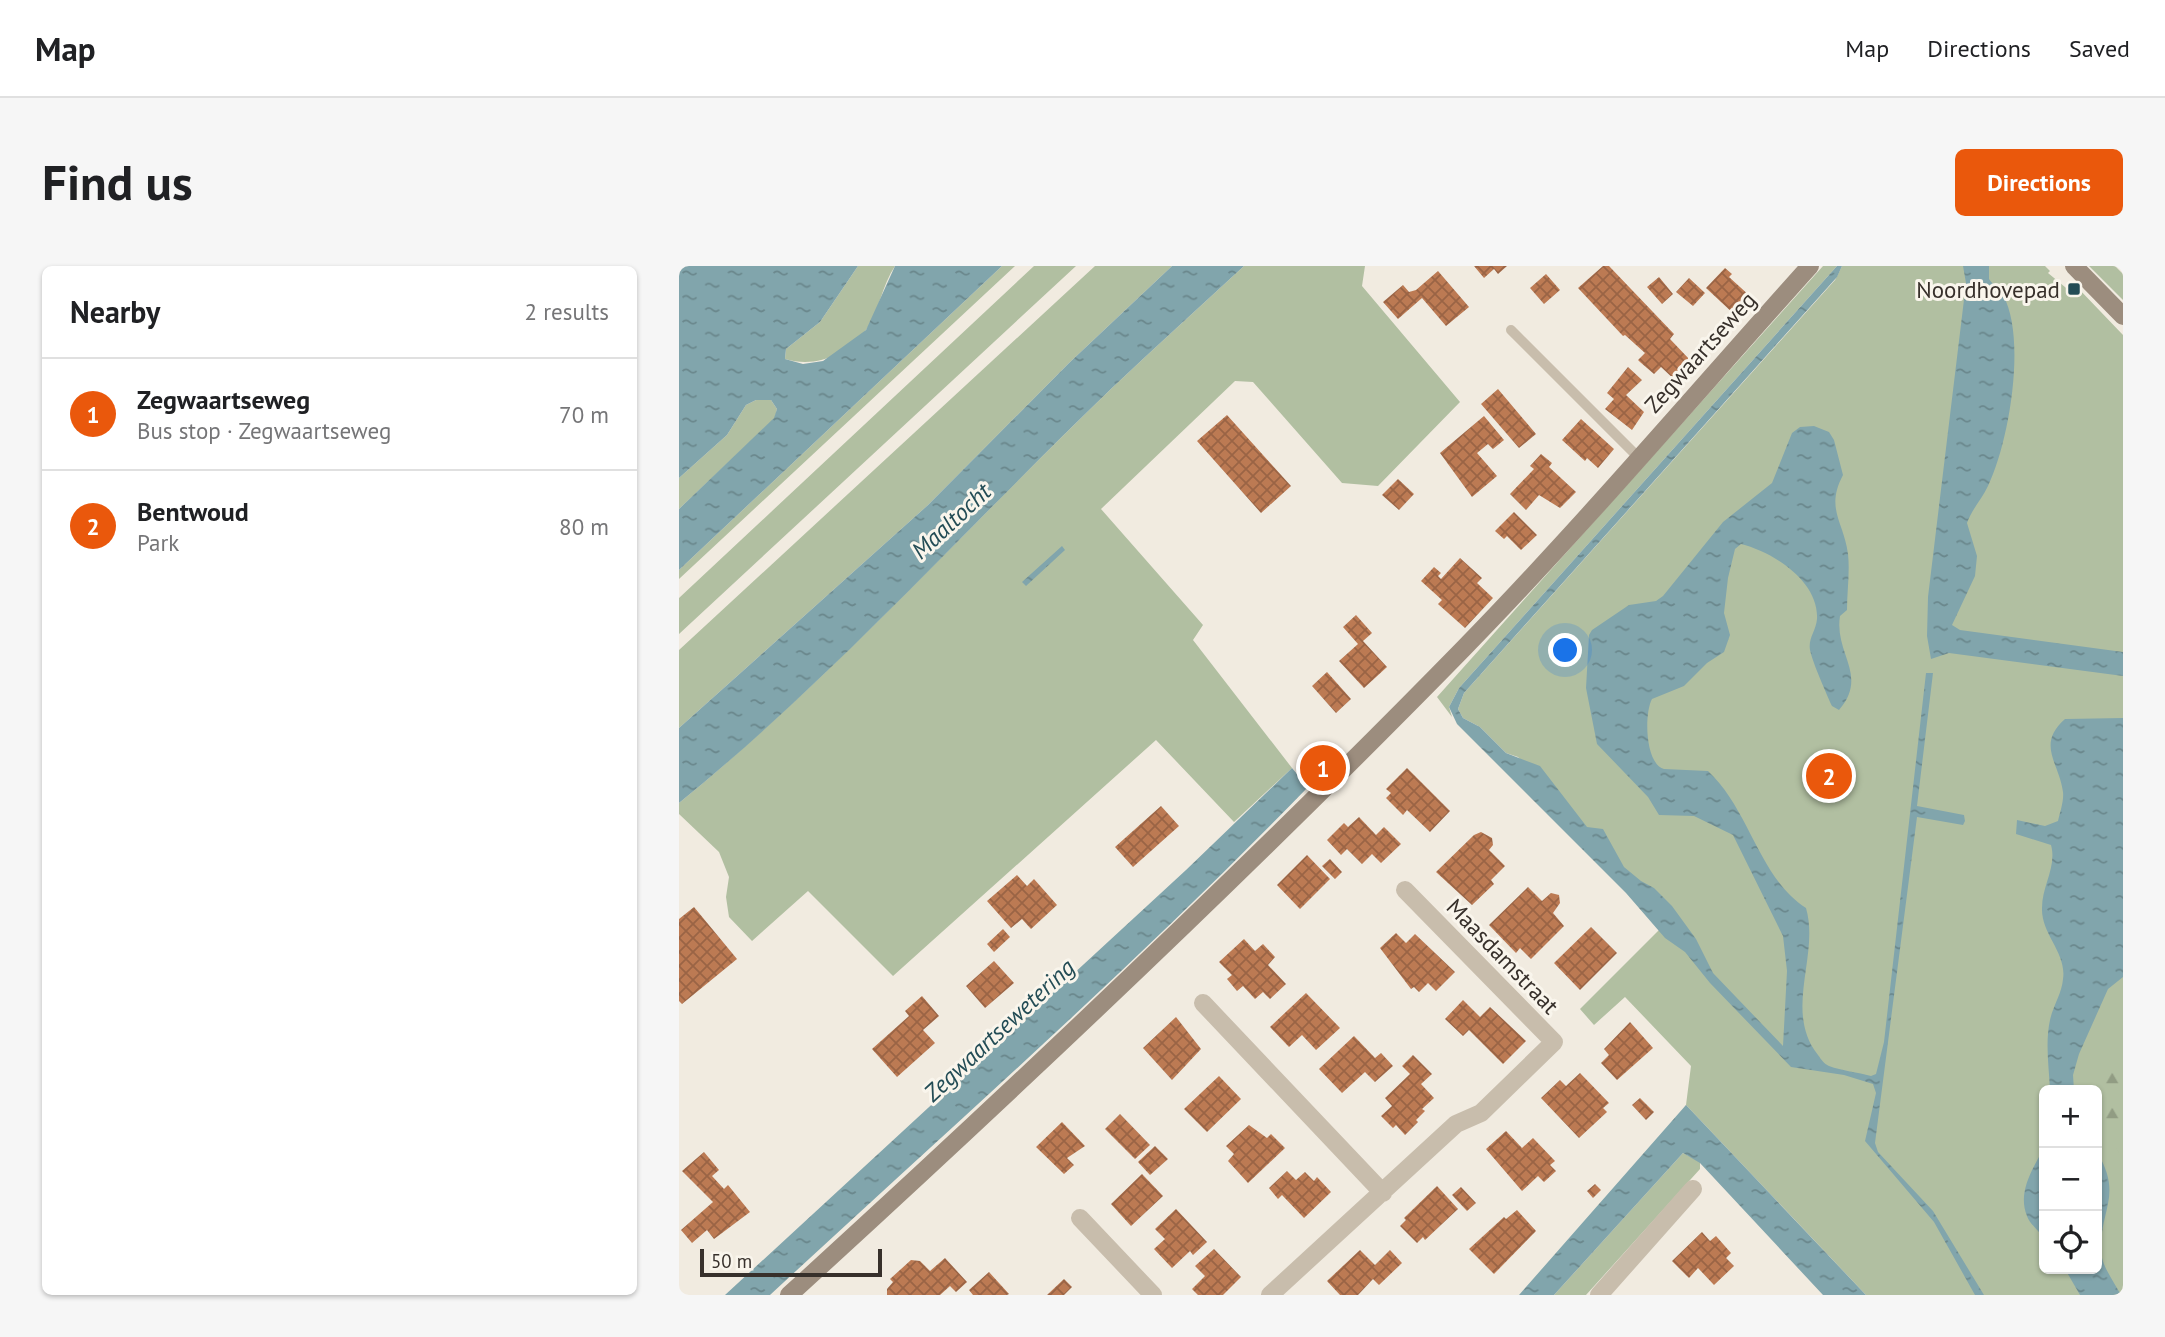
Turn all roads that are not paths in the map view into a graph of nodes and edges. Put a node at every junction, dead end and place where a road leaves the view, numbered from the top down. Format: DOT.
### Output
graph roads {
  1 [pos="1810,266"];
  2 [pos="2074,266"];
  3 [pos="2123,316"];
  4 [pos="1511,330"];
  5 [pos="1638,457"];
  6 [pos="1405,890"];
  7 [pos="1203,1003"];
  8 [pos="1693,1189"];
  9 [pos="1383,1193"];
  10 [pos="1080,1218"];
  11 [pos="1291,1288"];
  12 [pos="789,1295"];
  13 [pos="1153,1295"];
  14 [pos="1270,1295"];
  15 [pos="1599,1295"];
  1 -- 5 [label="main road, Zegwaartseweg"];
  2 -- 3 [label="main road"];
  4 -- 5 [label="lane"];
  5 -- 12 [label="main road, Zegwaartseweg"];
  6 -- 9 [label="street, Maasdamstraat"];
  7 -- 9 [label="street"];
  8 -- 15 [label="street"];
  9 -- 11 [label="street, Maasdamstraat"];
  10 -- 13 [label="street"];
  11 -- 14 [label="street, Maasdamstraat"];
}
